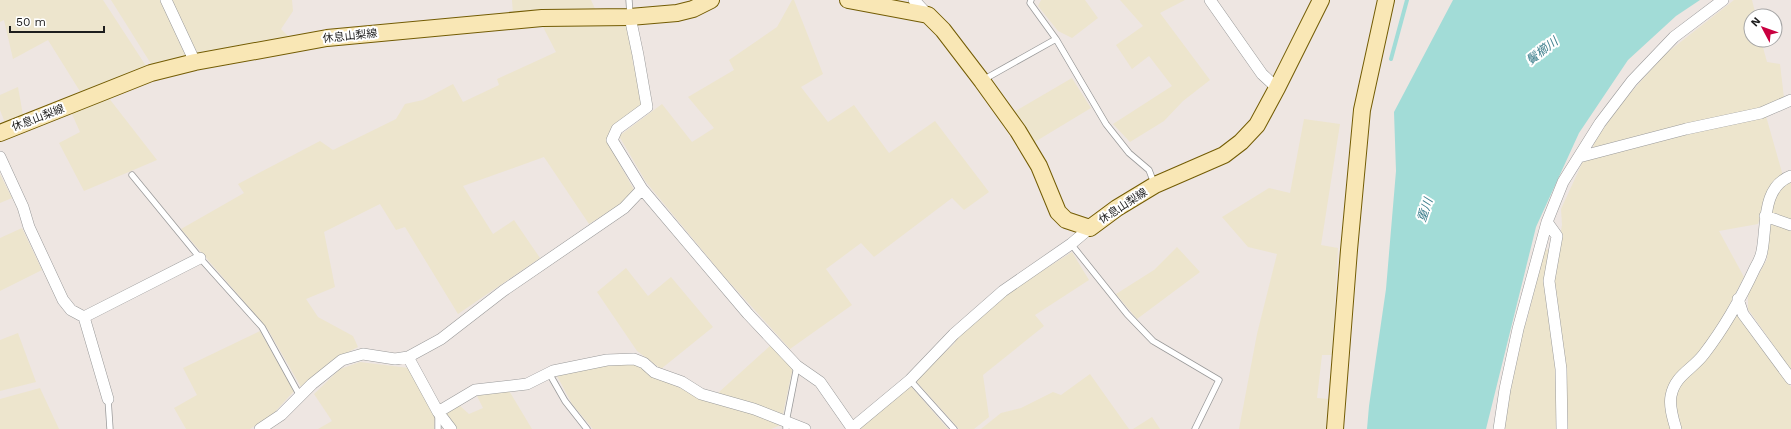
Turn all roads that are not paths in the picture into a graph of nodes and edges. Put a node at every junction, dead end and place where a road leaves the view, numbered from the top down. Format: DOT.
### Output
graph roads {
  1 [pos="166,0"];
  2 [pos="629,0"];
  3 [pos="711,0"];
  4 [pos="848,0"];
  5 [pos="914,0"];
  6 [pos="1031,0"];
  7 [pos="1210,0"];
  8 [pos="1321,0"];
  9 [pos="1386,0"];
  10 [pos="1724,0"];
  11 [pos="928,15"];
  12 [pos="630,18"];
  13 [pos="1056,39"];
  14 [pos="195,62"];
  15 [pos="982,81"];
  16 [pos="1277,88"];
  17 [pos="1791,100"];
  18 [pos="0,132"];
  19 [pos="0,157"];
  20 [pos="1579,157"];
  21 [pos="132,175"];
  22 [pos="1791,176"];
  23 [pos="1155,185"];
  24 [pos="642,189"];
  25 [pos="1765,216"];
  26 [pos="1547,222"];
  27 [pos="1791,224"];
  28 [pos="1090,228"];
  29 [pos="1071,244"];
  30 [pos="200,258"];
  31 [pos="1738,299"];
  32 [pos="84,317"];
  33 [pos="408,357"];
  34 [pos="797,366"];
  35 [pos="549,373"];
  36 [pos="910,380"];
  37 [pos="1791,380"];
  38 [pos="300,396"];
  39 [pos="108,399"];
  40 [pos="438,412"];
  41 [pos="786,425"];
  42 [pos="110,429"];
  43 [pos="260,429"];
  44 [pos="438,429"];
  45 [pos="451,429"];
  46 [pos="588,429"];
  47 [pos="805,429"];
  48 [pos="852,429"];
  49 [pos="954,429"];
  50 [pos="1195,429"];
  51 [pos="1335,429"];
  52 [pos="1499,429"];
  53 [pos="1562,429"];
  54 [pos="1676,429"];
  1 -- 14 [label="street"];
  2 -- 12 [label="lane"];
  3 -- 12 [label="main road, 休息山梨線"];
  4 -- 11 [label="main road"];
  5 -- 11 [label="street"];
  6 -- 13 [label="lane"];
  7 -- 16 [label="street"];
  8 -- 16 [label="main road, 休息山梨線"];
  9 -- 51 [label="main road"];
  10 -- 20 [label="street"];
  11 -- 15 [label="main road, 休息山梨線"];
  12 -- 14 [label="main road, 休息山梨線"];
  12 -- 24 [label="street"];
  13 -- 15 [label="lane"];
  13 -- 23 [label="lane"];
  14 -- 18 [label="main road, 休息山梨線"];
  15 -- 28 [label="main road, 休息山梨線"];
  16 -- 23 [label="main road, 休息山梨線"];
  17 -- 20 [label="street"];
  19 -- 32 [label="street"];
  20 -- 26 [label="street"];
  21 -- 30 [label="lane"];
  22 -- 25 [label="street"];
  23 -- 28 [label="main road, 休息山梨線"];
  24 -- 33 [label="street"];
  24 -- 34 [label="street"];
  25 -- 27 [label="street"];
  25 -- 31 [label="street"];
  26 -- 52 [label="street"];
  26 -- 53 [label="street"];
  28 -- 29 [label="street"];
  29 -- 36 [label="street"];
  29 -- 50 [label="lane"];
  30 -- 32 [label="street"];
  30 -- 38 [label="lane"];
  31 -- 37 [label="street"];
  31 -- 54 [label="street"];
  32 -- 39 [label="street"];
  33 -- 38 [label="street"];
  33 -- 40 [label="street"];
  34 -- 41 [label="lane"];
  34 -- 48 [label="street"];
  35 -- 40 [label="street"];
  35 -- 41 [label="street"];
  35 -- 46 [label="lane"];
  36 -- 48 [label="street"];
  36 -- 49 [label="lane"];
  38 -- 43 [label="street"];
  39 -- 42 [label="lane"];
  40 -- 44 [label="lane"];
  40 -- 45 [label="street"];
  41 -- 47 [label="street"];
}
